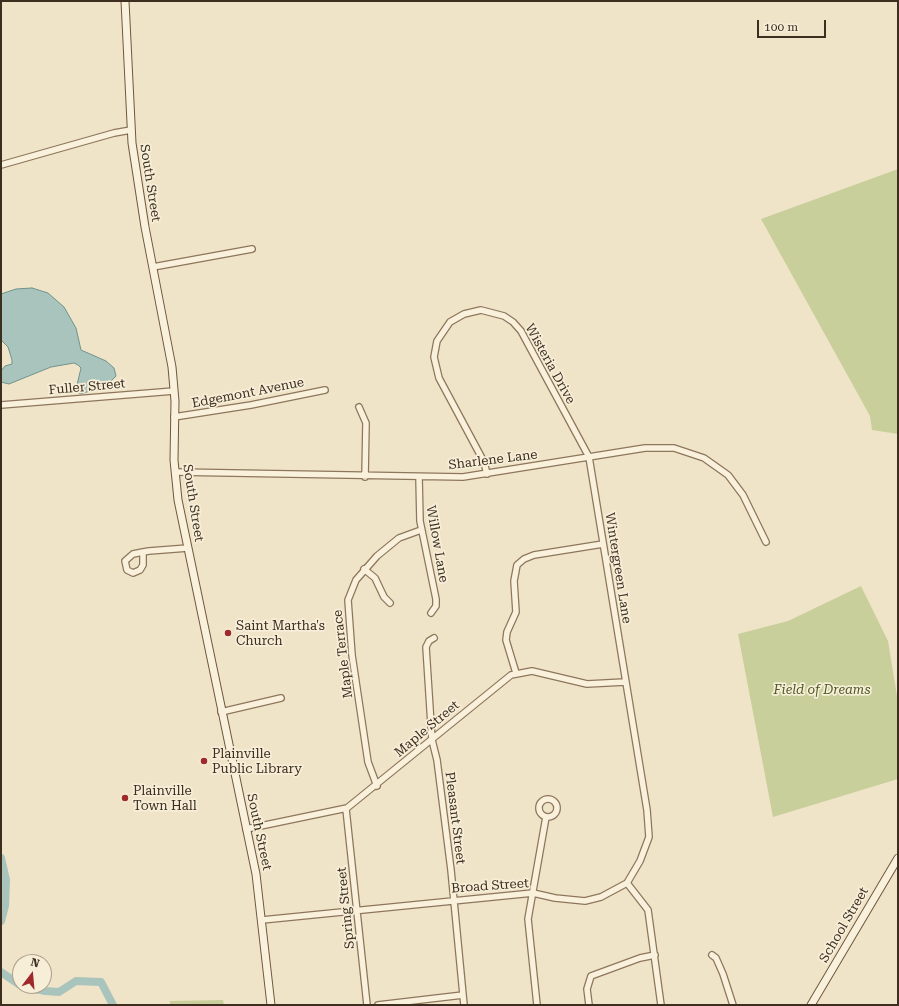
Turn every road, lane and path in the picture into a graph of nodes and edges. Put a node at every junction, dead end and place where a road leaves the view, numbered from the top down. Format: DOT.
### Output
graph roads {
  1 [pos="125,1"];
  2 [pos="131,130"];
  3 [pos="1,165"];
  4 [pos="252,249"];
  5 [pos="153,267"];
  6 [pos="325,390"];
  7 [pos="174,391"];
  8 [pos="1,405"];
  9 [pos="359,408"];
  10 [pos="174,417"];
  11 [pos="589,457"];
  12 [pos="175,472"];
  13 [pos="487,474"];
  14 [pos="365,477"];
  15 [pos="419,477"];
  16 [pos="421,530"];
  17 [pos="766,542"];
  18 [pos="603,544"];
  19 [pos="188,548"];
  20 [pos="143,552"];
  21 [pos="364,569"];
  22 [pos="390,604"];
  23 [pos="431,613"];
  24 [pos="434,638"];
  25 [pos="516,673"];
  26 [pos="625,682"];
  27 [pos="281,698"];
  28 [pos="221,712"];
  29 [pos="432,740"];
  30 [pos="377,786"];
  31 [pos="346,809"];
  32 [pos="546,817"];
  33 [pos="246,829"];
  34 [pos="898,858"];
  35 [pos="627,884"];
  36 [pos="533,893"];
  37 [pos="453,900"];
  38 [pos="357,909"];
  39 [pos="262,920"];
  40 [pos="655,954"];
  41 [pos="712,956"];
  42 [pos="463,995"];
  43 [pos="271,1005"];
  44 [pos="367,1005"];
  45 [pos="378,1005"];
  46 [pos="464,1005"];
  47 [pos="537,1005"];
  48 [pos="589,1005"];
  49 [pos="661,1005"];
  50 [pos="732,1005"];
  51 [pos="811,1005"];
  1 -- 2 [label="main road, South Street"];
  2 -- 3 [label="street"];
  2 -- 5 [label="main road, South Street"];
  4 -- 5 [label="street"];
  5 -- 7 [label="main road, South Street"];
  6 -- 10 [label="street, Edgemont Avenue"];
  7 -- 8 [label="street, Fuller Street"];
  7 -- 10 [label="main road, South Street"];
  9 -- 14 [label="street"];
  10 -- 12 [label="main road, South Street"];
  11 -- 13 [label="street, Sharlene Lane"];
  11 -- 13 [label="street, Wisteria Drive"];
  11 -- 17 [label="street, Sharlene Lane"];
  11 -- 18 [label="street, Wintergreen Lane"];
  12 -- 14 [label="street, Sharlene Lane"];
  12 -- 19 [label="main road, South Street"];
  13 -- 15 [label="street, Sharlene Lane"];
  14 -- 15 [label="street, Sharlene Lane"];
  15 -- 16 [label="street, Willow Lane"];
  16 -- 21 [label="street, Maple Terrace"];
  16 -- 23 [label="street, Willow Lane"];
  18 -- 25 [label="street"];
  18 -- 26 [label="street, Wintergreen Lane"];
  19 -- 20 [label="street"];
  19 -- 28 [label="main road, South Street"];
  20 -- 20 [label="street"];
  21 -- 22 [label="street"];
  21 -- 30 [label="street, Maple Terrace"];
  24 -- 29 [label="street, Pleasant Street"];
  25 -- 26 [label="street, Maple Street"];
  25 -- 29 [label="street, Maple Street"];
  26 -- 35 [label="street"];
  27 -- 28 [label="street"];
  28 -- 33 [label="main road, South Street"];
  29 -- 30 [label="street, Maple Street"];
  29 -- 37 [label="street, Pleasant Street"];
  30 -- 31 [label="street, Maple Street"];
  31 -- 33 [label="street, Maple Street"];
  31 -- 38 [label="street, Spring Street"];
  32 -- 36 [label="street"];
  33 -- 39 [label="main road, South Street"];
  34 -- 51 [label="main road, School Street"];
  35 -- 36 [label="street, Broad Street"];
  35 -- 40 [label="street"];
  36 -- 37 [label="street, Broad Street"];
  36 -- 47 [label="street"];
  37 -- 38 [label="street, Broad Street"];
  37 -- 42 [label="street, Pleasant Street"];
  38 -- 39 [label="street, Broad Street"];
  38 -- 44 [label="street, Spring Street"];
  39 -- 43 [label="main road, South Street"];
  40 -- 48 [label="street"];
  40 -- 49 [label="street"];
  41 -- 50 [label="street"];
  42 -- 45 [label="street"];
  42 -- 46 [label="street, Pleasant Street"];
}
